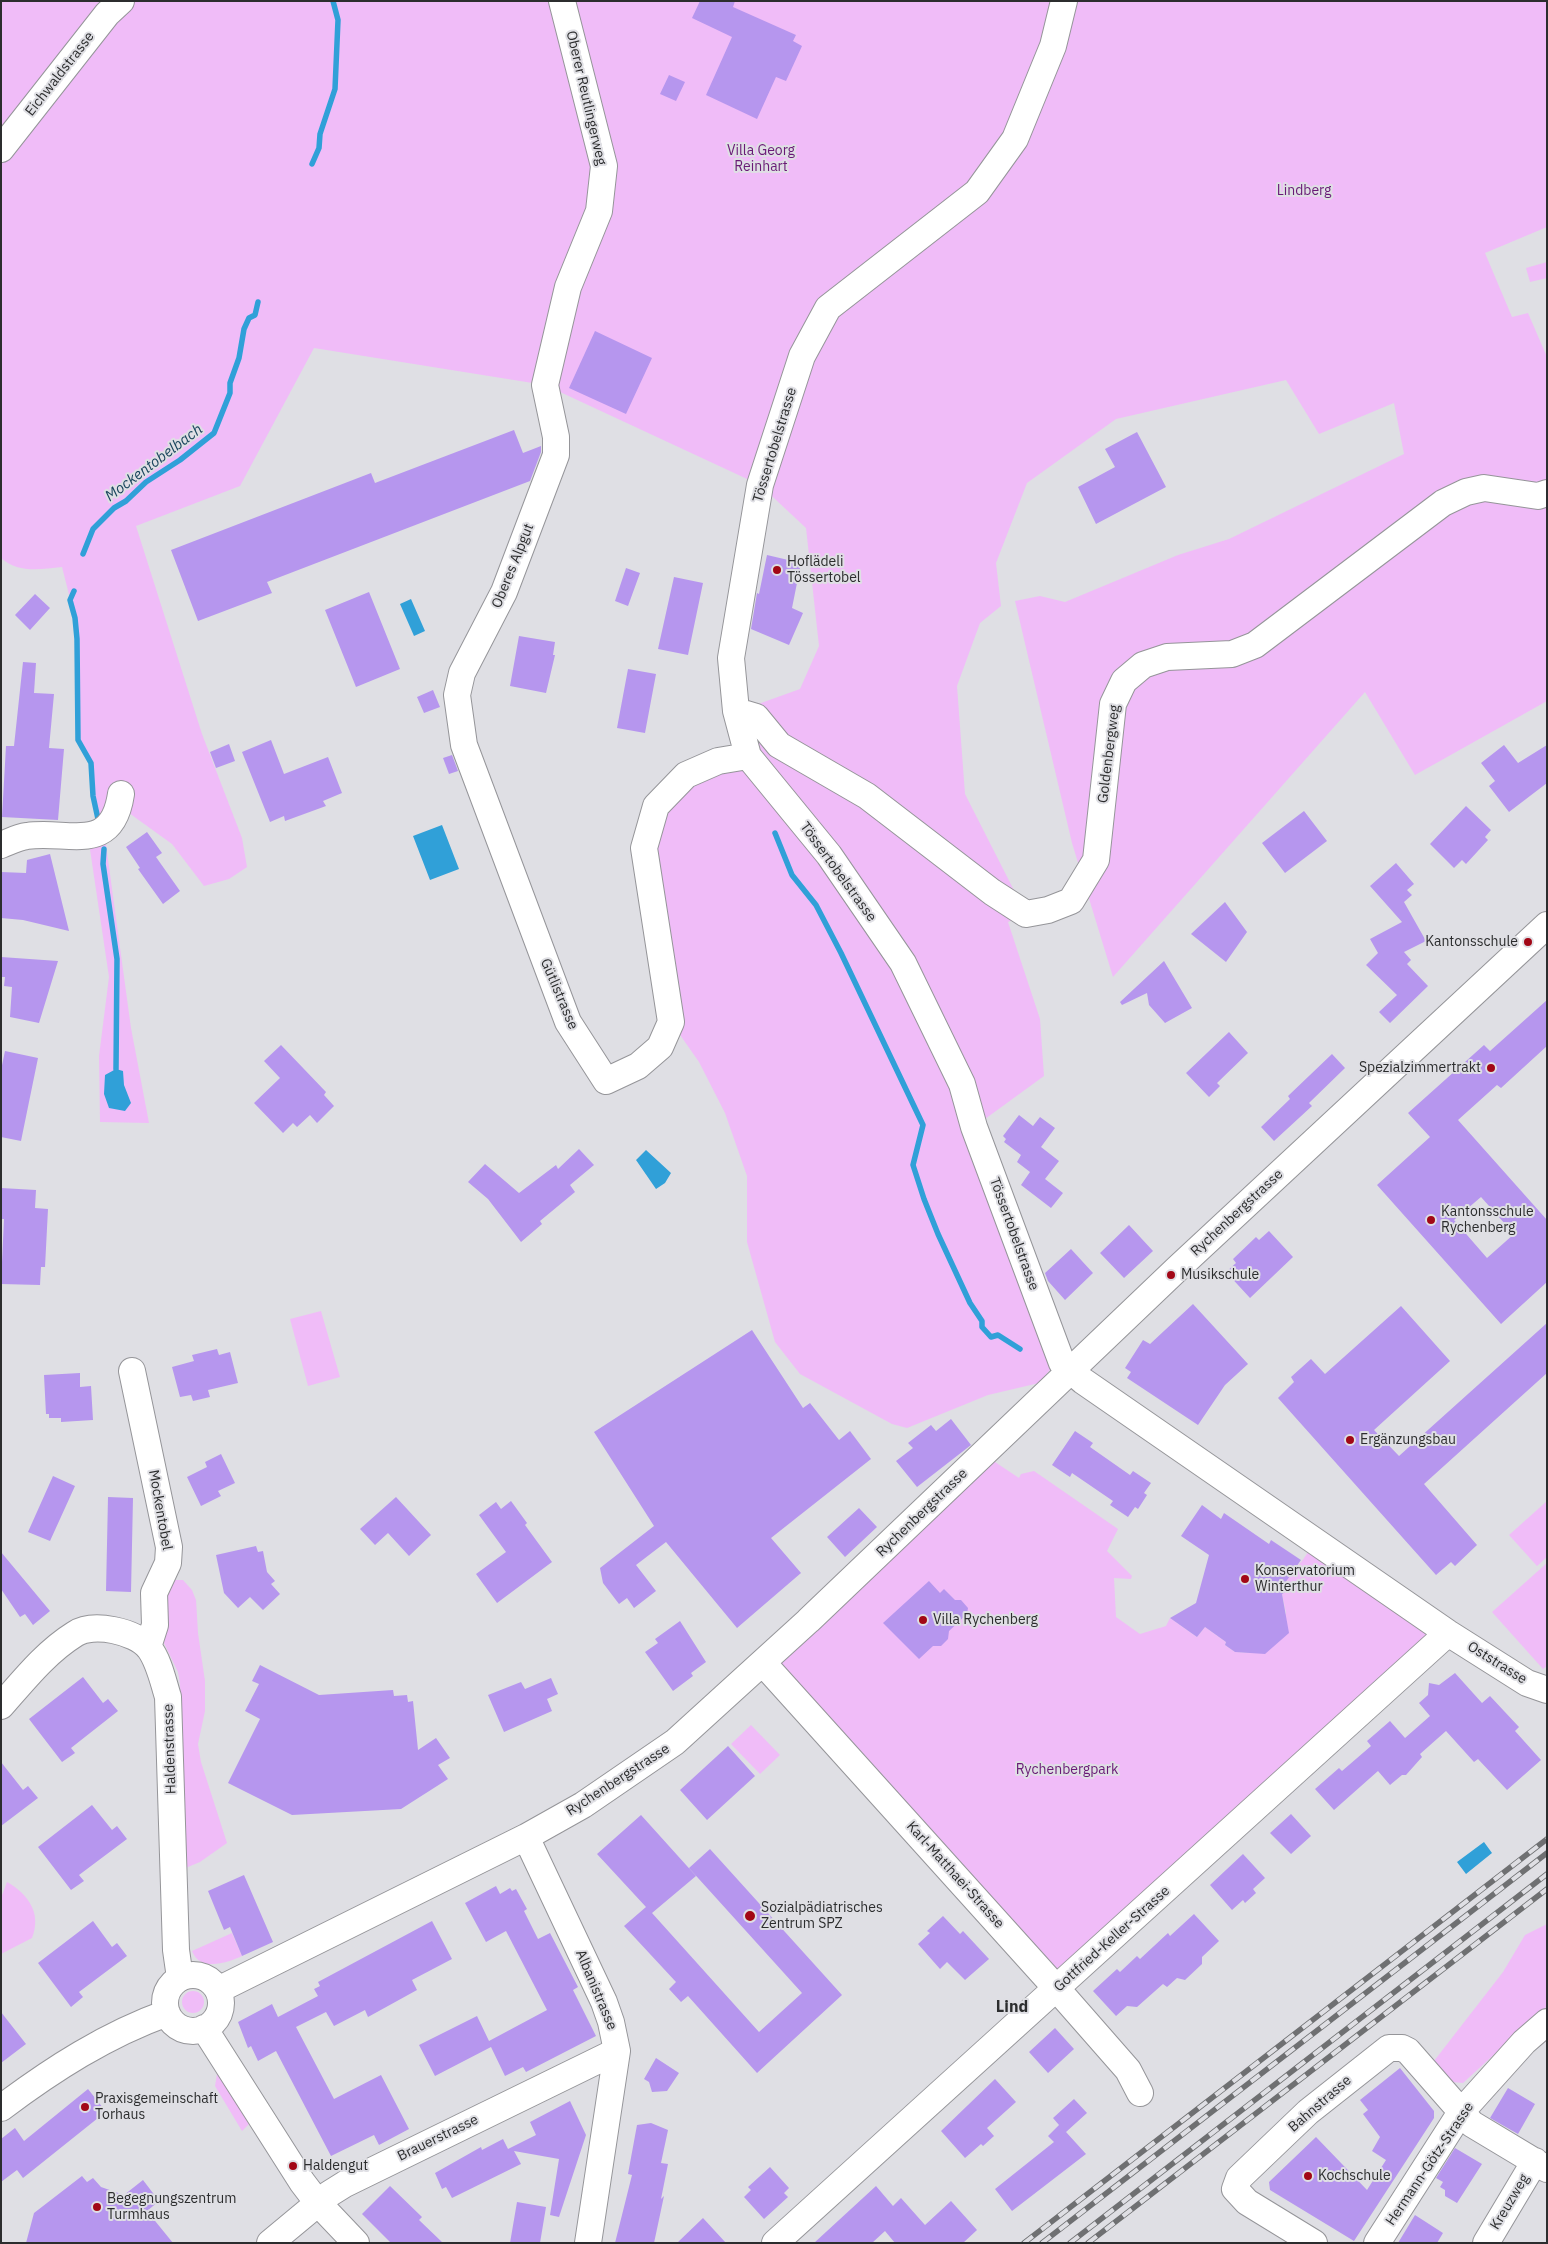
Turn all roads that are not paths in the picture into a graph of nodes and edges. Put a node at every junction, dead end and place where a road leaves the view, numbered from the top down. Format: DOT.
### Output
graph roads {
  1 [pos="121,1"];
  2 [pos="562,1"];
  3 [pos="1064,1"];
  4 [pos="1,149"];
  5 [pos="556,455"];
  6 [pos="1547,493"];
  7 [pos="462,673"];
  8 [pos="736,712"];
  9 [pos="748,756"];
  10 [pos="121,794"];
  11 [pos="1,845"];
  12 [pos="1547,925"];
  13 [pos="1070,1371"];
  14 [pos="132,1372"];
  15 [pos="1448,1633"];
  16 [pos="148,1647"];
  17 [pos="763,1663"];
  18 [pos="1547,1690"];
  19 [pos="1,1706"];
  20 [pos="526,1837"];
  21 [pos="180,1978"];
  22 [pos="1057,1989"];
  23 [pos="218,1990"];
  24 [pos="167,2013"];
  25 [pos="1547,2022"];
  26 [pos="204,2028"];
  27 [pos="617,2051"];
  28 [pos="1140,2092"];
  29 [pos="1,2108"];
  30 [pos="1461,2112"];
  31 [pos="1541,2165"];
  32 [pos="318,2203"];
  33 [pos="270,2243"];
  34 [pos="356,2243"];
  35 [pos="588,2243"];
  36 [pos="775,2243"];
  37 [pos="1314,2243"];
  38 [pos="1377,2243"];
  39 [pos="1486,2243"];
  1 -- 4 [label="street, Eichwaldstrasse"];
  2 -- 5 [label="street, Oberer Reutlingerweg"];
  3 -- 8 [label="street, Tössertobelstrasse"];
  5 -- 7 [label="street, Oberes Alpgut"];
  6 -- 8 [label="street, Goldenbergweg"];
  7 -- 9 [label="street, Gütlistrasse"];
  8 -- 9 [label="street, Tössertobelstrasse"];
  9 -- 13 [label="street, Tössertobelstrasse"];
  10 -- 11 [label="street"];
  12 -- 13 [label="street, Rychenbergstrasse"];
  13 -- 15 [label="street, Tössertobelstrasse"];
  13 -- 17 [label="street, Rychenbergstrasse"];
  14 -- 16 [label="street, Mockentobel"];
  15 -- 18 [label="street, Oststrasse"];
  15 -- 22 [label="street, Gottfried-Keller-Strasse"];
  16 -- 19 [label="street, Haldenstrasse"];
  16 -- 21 [label="street, Haldenstrasse"];
  17 -- 20 [label="street, Rychenbergstrasse"];
  17 -- 22 [label="street, Karl-Matthaei-Strasse"];
  20 -- 23 [label="street, Rychenbergstrasse"];
  20 -- 27 [label="street, Albanistrasse"];
  21 -- 23 [label="street"];
  21 -- 24 [label="street"];
  22 -- 28 [label="street, Karl-Matthaei-Strasse"];
  22 -- 36 [label="street, Gottfried-Keller-Strasse"];
  23 -- 26 [label="street"];
  24 -- 26 [label="street"];
  24 -- 29 [label="street"];
  25 -- 30 [label="street, Hermann-Götz-Strasse"];
  26 -- 32 [label="street"];
  27 -- 32 [label="street, Brauerstrasse"];
  27 -- 35 [label="street, Albanistrasse"];
  30 -- 31 [label="street, Bahnstrasse"];
  30 -- 37 [label="street, Bahnstrasse"];
  30 -- 38 [label="street, Hermann-Götz-Strasse"];
  31 -- 39 [label="street, Kreuzweg"];
  32 -- 33 [label="street, Brauerstrasse"];
  32 -- 34 [label="street"];
}
